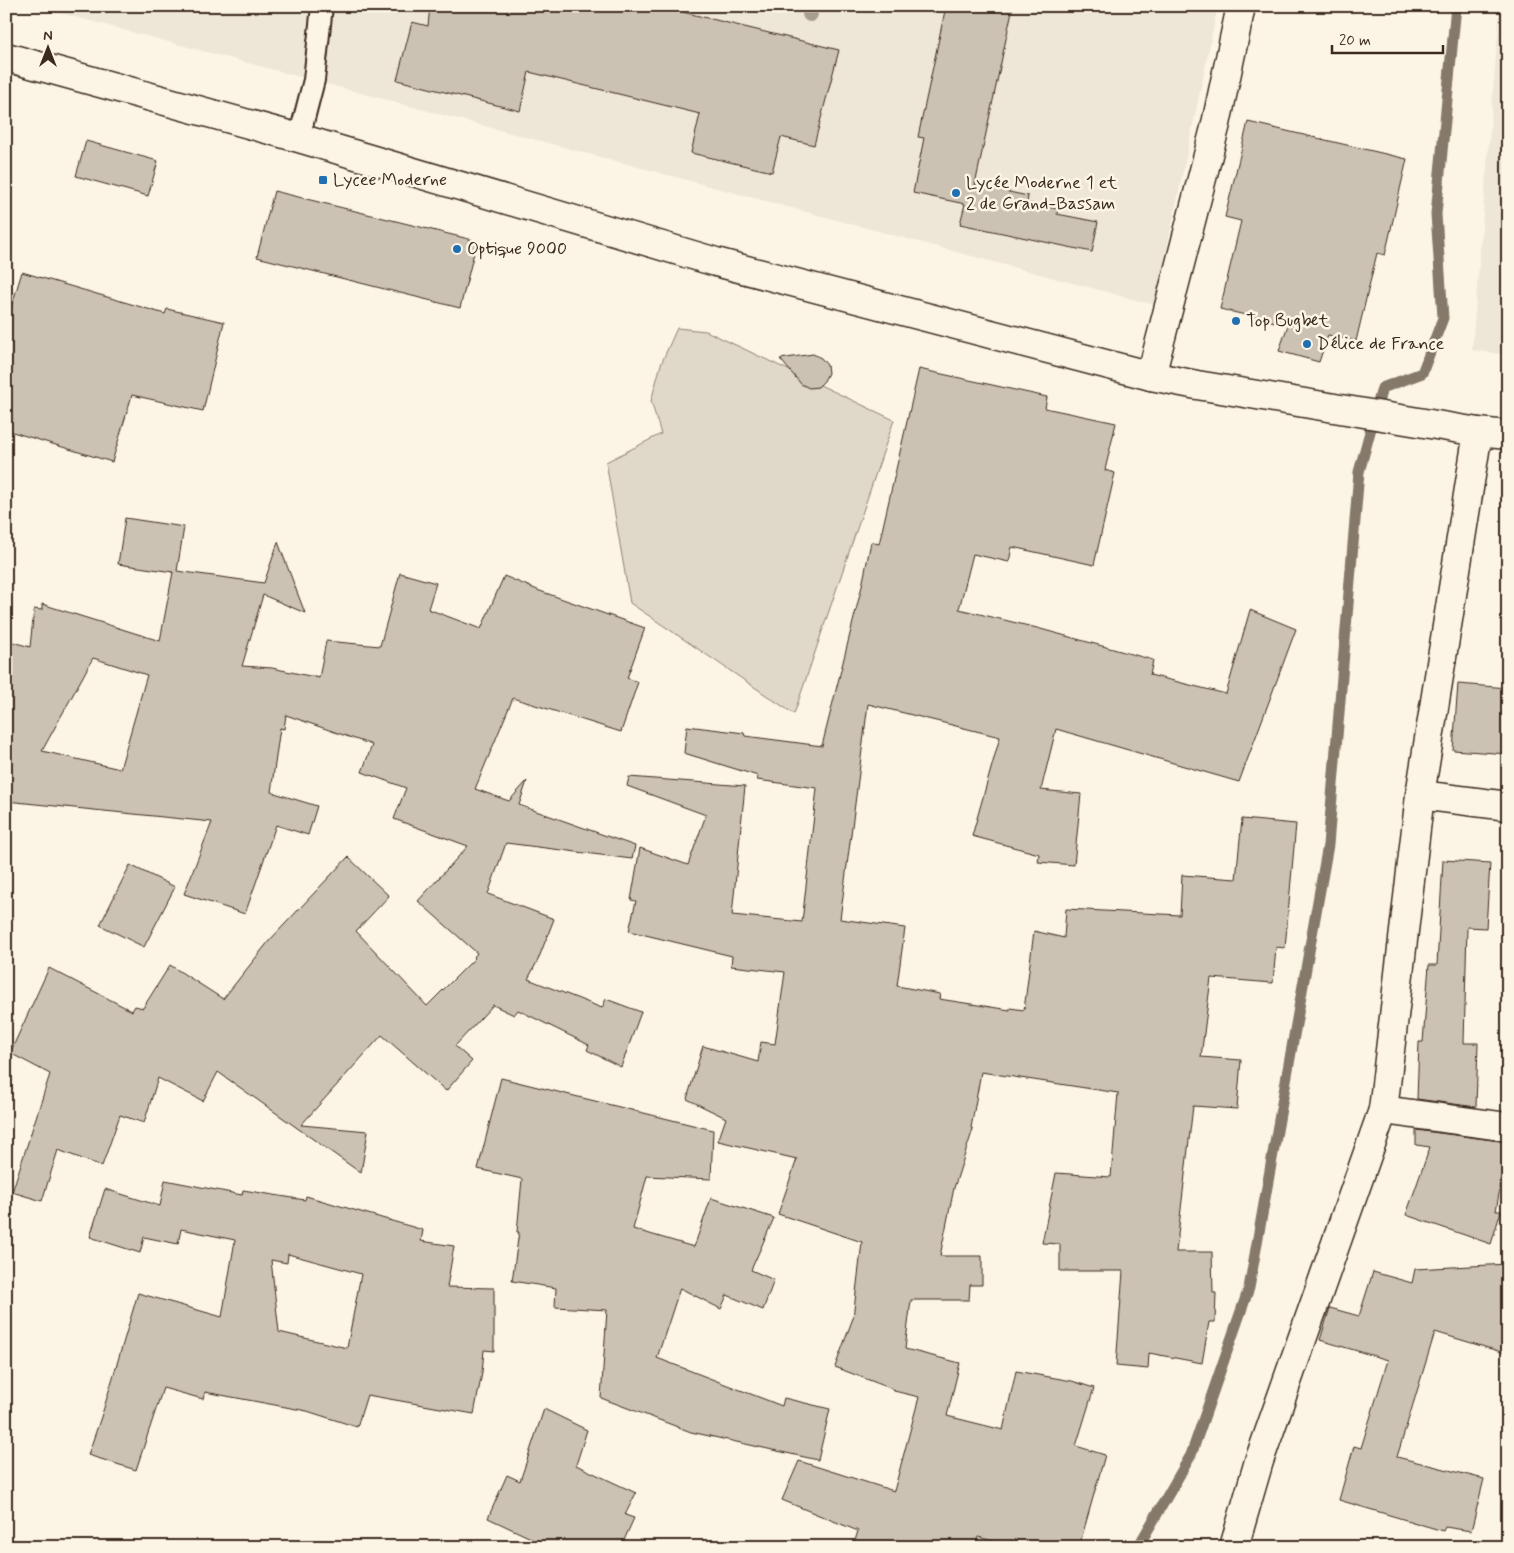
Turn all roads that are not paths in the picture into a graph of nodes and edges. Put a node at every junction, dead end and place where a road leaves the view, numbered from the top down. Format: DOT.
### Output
graph roads {
  1 [pos="322,6"];
  2 [pos="1241,6"];
  3 [pos="6,57"];
  4 [pos="299,138"];
  5 [pos="1151,376"];
  6 [pos="1478,432"];
  7 [pos="1508,435"];
  8 [pos="1420,795"];
  9 [pos="1508,806"];
  10 [pos="1383,1110"];
  11 [pos="1508,1127"];
  12 [pos="1234,1547"];
  1 -- 4 [label="lane"];
  2 -- 5 [label="street"];
  3 -- 4 [label="street"];
  4 -- 5 [label="street"];
  5 -- 6 [label="street"];
  6 -- 7 [label="street"];
  6 -- 8 [label="street"];
  8 -- 9 [label="street"];
  8 -- 10 [label="street"];
  10 -- 11 [label="street"];
  10 -- 12 [label="street"];
}
